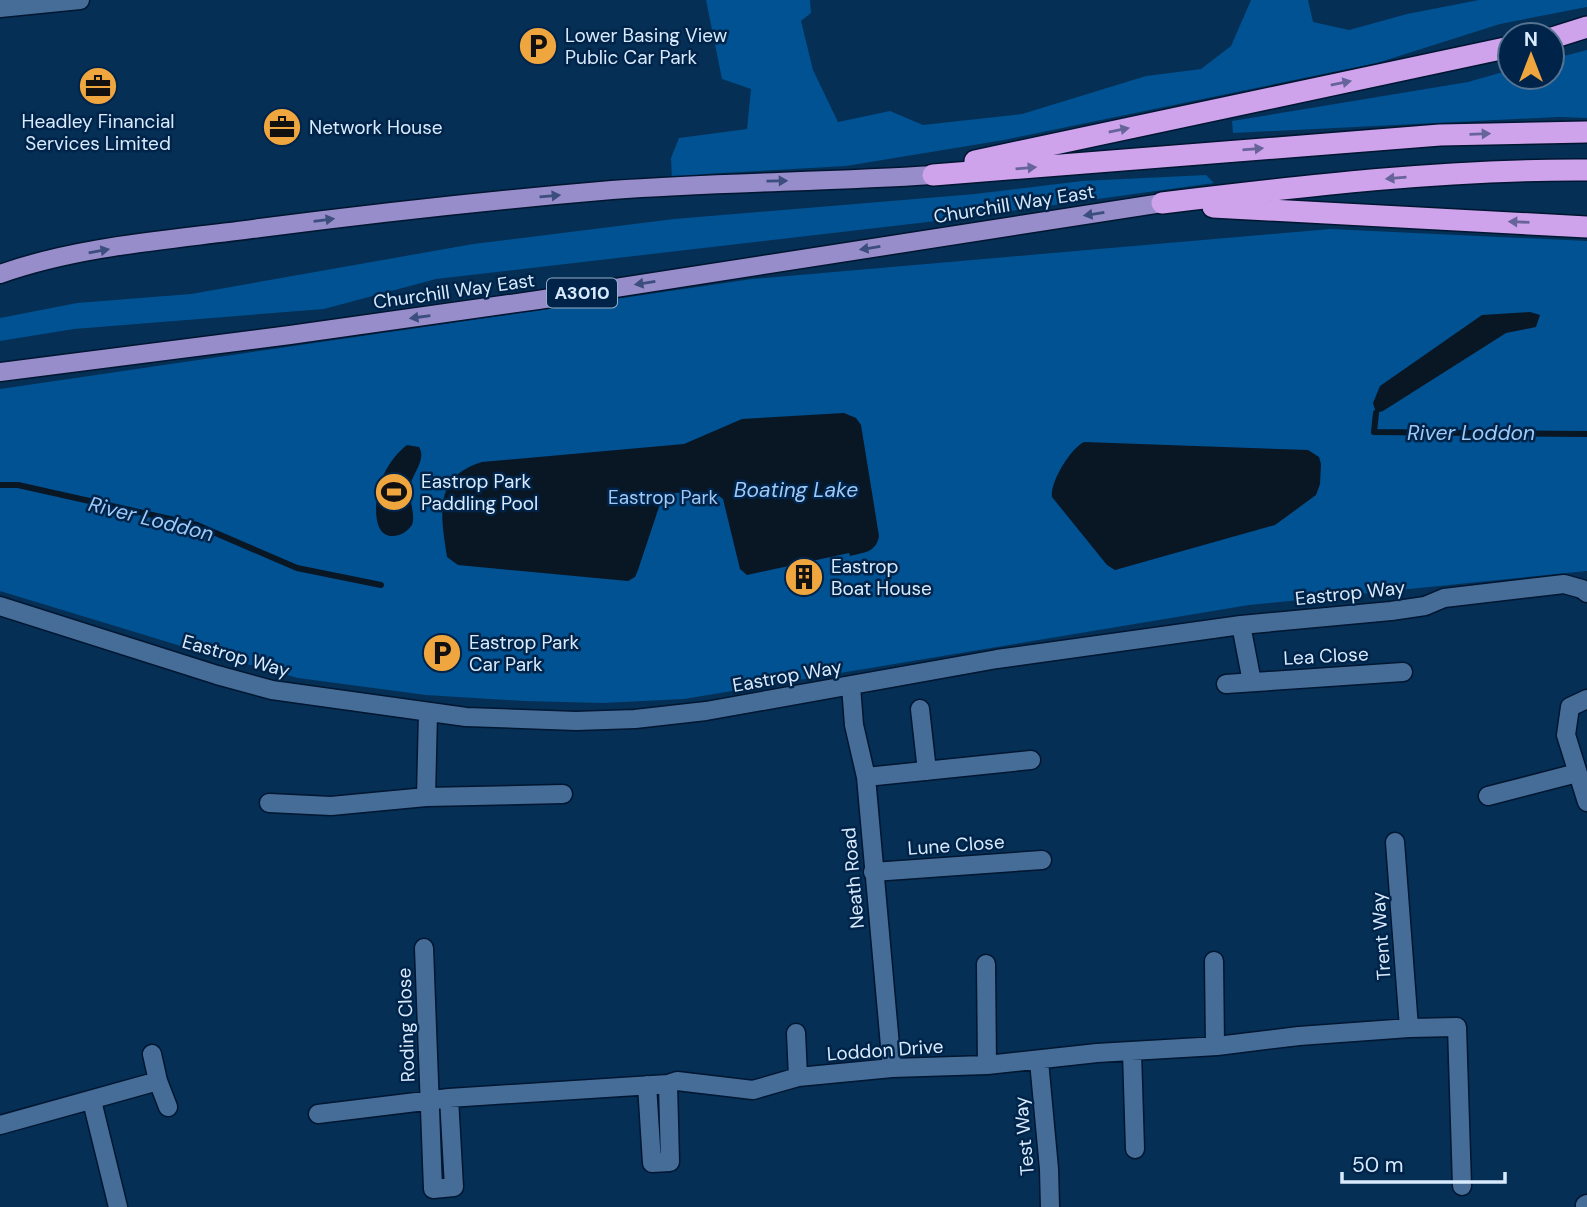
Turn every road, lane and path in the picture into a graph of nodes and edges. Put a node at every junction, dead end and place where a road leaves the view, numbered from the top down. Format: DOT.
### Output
graph roads {
  1 [pos="80,0"];
  2 [pos="0,8"];
  3 [pos="1587,27"];
  4 [pos="1566,34"];
  5 [pos="1496,50"];
  6 [pos="1587,132"];
  7 [pos="1587,170"];
  8 [pos="933,175"];
  9 [pos="1162,203"];
  10 [pos="1587,227"];
  11 [pos="31,263"];
  12 [pos="0,266"];
  13 [pos="0,274"];
  14 [pos="0,372"];
  15 [pos="1587,593"];
  16 [pos="0,606"];
  17 [pos="1241,625"];
  18 [pos="1403,672"];
  19 [pos="1252,682"];
  20 [pos="1226,684"];
  21 [pos="851,686"];
  22 [pos="1587,699"];
  23 [pos="920,709"];
  24 [pos="428,713"];
  25 [pos="1031,761"];
  26 [pos="927,771"];
  27 [pos="1577,773"];
  28 [pos="866,777"];
  29 [pos="563,794"];
  30 [pos="1488,796"];
  31 [pos="426,797"];
  32 [pos="1587,802"];
  33 [pos="269,803"];
  34 [pos="1395,842"];
  35 [pos="1042,860"];
  36 [pos="873,872"];
  37 [pos="424,948"];
  38 [pos="1214,961"];
  39 [pos="986,964"];
  40 [pos="1409,1028"];
  41 [pos="796,1033"];
  42 [pos="1215,1046"];
  43 [pos="1132,1052"];
  44 [pos="152,1054"];
  45 [pos="1039,1061"];
  46 [pos="987,1065"];
  47 [pos="892,1068"];
  48 [pos="798,1077"];
  49 [pos="158,1081"];
  50 [pos="668,1084"];
  51 [pos="647,1085"];
  52 [pos="449,1098"];
  53 [pos="92,1101"];
  54 [pos="429,1101"];
  55 [pos="168,1107"];
  56 [pos="318,1114"];
  57 [pos="0,1125"];
  58 [pos="1135,1149"];
  59 [pos="1462,1186"];
  60 [pos="118,1207"];
  61 [pos="1050,1207"];
  1 -- 2 [label="street"];
  3 -- 4 [label="highway"];
  8 -- 5 [label="highway, one-way"];
  8 -- 6 [label="highway, one-way"];
  7 -- 9 [label="highway, one-way"];
  11 -- 8 [label="main road, one-way"];
  10 -- 9 [label="highway, one-way"];
  9 -- 14 [label="main road, Churchill Way East / A3010, one-way"];
  11 -- 12 [label="main road"];
  11 -- 13 [label="main road"];
  15 -- 17 [label="street, Eastrop Way"];
  16 -- 24 [label="street, Eastrop Way"];
  17 -- 19 [label="street"];
  17 -- 21 [label="street, Eastrop Way"];
  18 -- 19 [label="street, Lea Close"];
  19 -- 20 [label="street, Lea Close"];
  21 -- 24 [label="street, Eastrop Way"];
  21 -- 28 [label="street, Neath Road"];
  22 -- 27 [label="street"];
  23 -- 26 [label="street"];
  24 -- 31 [label="street"];
  25 -- 26 [label="street"];
  26 -- 28 [label="street"];
  27 -- 30 [label="street"];
  27 -- 32 [label="street"];
  28 -- 36 [label="street, Neath Road"];
  29 -- 31 [label="street"];
  31 -- 33 [label="street"];
  34 -- 40 [label="street, Trent Way"];
  35 -- 36 [label="street, Lune Close"];
  36 -- 47 [label="street, Neath Road"];
  37 -- 54 [label="street, Roding Close"];
  38 -- 42 [label="street"];
  39 -- 46 [label="street"];
  40 -- 42 [label="street, Loddon Drive"];
  40 -- 59 [label="street, Loddon Drive"];
  41 -- 48 [label="street"];
  42 -- 43 [label="street, Loddon Drive"];
  43 -- 45 [label="street, Loddon Drive"];
  43 -- 58 [label="street"];
  44 -- 49 [label="street"];
  45 -- 46 [label="street, Loddon Drive"];
  45 -- 61 [label="street, Test Way"];
  46 -- 47 [label="street, Loddon Drive"];
  47 -- 48 [label="street, Loddon Drive"];
  48 -- 50 [label="street, Loddon Drive"];
  49 -- 53 [label="street"];
  49 -- 55 [label="street"];
  50 -- 51 [label="street, Loddon Drive"];
  50 -- 51 [label="street"];
  51 -- 52 [label="street, Loddon Drive"];
  52 -- 54 [label="street, Loddon Drive"];
  52 -- 54 [label="street, Roding Close"];
  53 -- 57 [label="street"];
  53 -- 60 [label="street"];
  54 -- 56 [label="street, Loddon Drive"];
}
